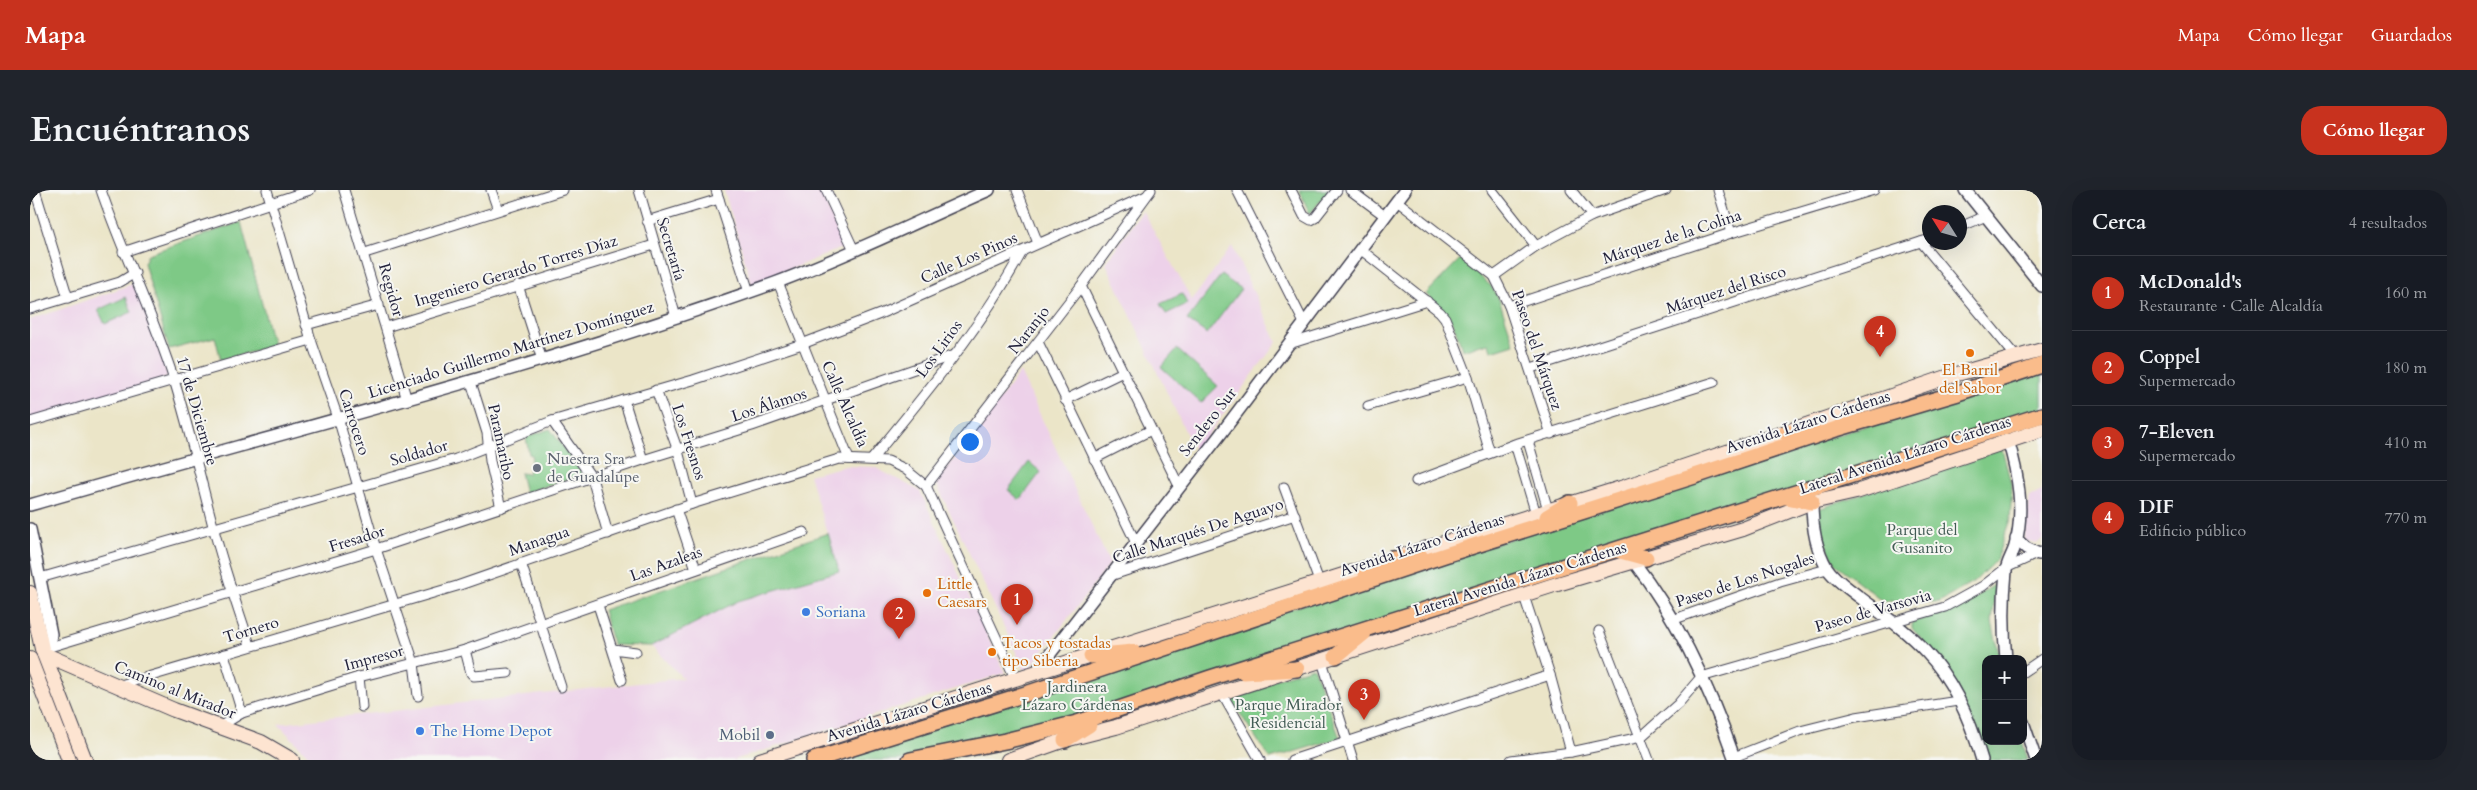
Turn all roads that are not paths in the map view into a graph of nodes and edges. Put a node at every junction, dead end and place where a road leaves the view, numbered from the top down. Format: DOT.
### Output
graph roads {
  1 [pos="34,190"];
  2 [pos="101,190"];
  3 [pos="267,190"];
  4 [pos="310,190"];
  5 [pos="344,190"];
  6 [pos="492,190"];
  7 [pos="563,190"];
  8 [pos="638,190"];
  9 [pos="826,190"];
  10 [pos="989,190"];
  11 [pos="1017,190"];
  12 [pos="1237,190"];
  13 [pos="1291,190"];
  14 [pos="1337,190"];
  15 [pos="1350,190"];
  16 [pos="1405,190"];
  17 [pos="1492,190"];
  18 [pos="1571,190"];
  19 [pos="1666,190"];
  20 [pos="1718,190"];
  21 [pos="1874,190"];
  22 [pos="1964,190"];
  23 [pos="1652,192"];
  24 [pos="1148,193"];
  25 [pos="717,195"];
  26 [pos="1397,201"];
  27 [pos="272,202"];
  28 [pos="498,210"];
  29 [pos="1384,216"];
  30 [pos="1592,216"];
  31 [pos="1986,216"];
  32 [pos="647,221"];
  33 [pos="1967,224"];
  34 [pos="1731,233"];
  35 [pos="1922,241"];
  36 [pos="1038,243"];
  37 [pos="654,246"];
  38 [pos="1536,246"];
  39 [pos="1360,249"];
  40 [pos="854,250"];
  41 [pos="1933,250"];
  42 [pos="123,252"];
  43 [pos="1022,252"];
  44 [pos="365,253"];
  45 [pos="135,272"];
  46 [pos="1494,276"];
  47 [pos="2040,279"];
  48 [pos="778,282"];
  49 [pos="518,285"];
  50 [pos="1081,286"];
  51 [pos="750,292"];
  52 [pos="68,298"];
  53 [pos="1427,302"];
  54 [pos="379,304"];
  55 [pos="1510,306"];
  56 [pos="30,309"];
  57 [pos="676,317"];
  58 [pos="1304,323"];
  59 [pos="306,325"];
  60 [pos="386,326"];
  61 [pos="310,340"];
  62 [pos="1038,342"];
  63 [pos="802,344"];
  64 [pos="1288,344"];
  65 [pos="2042,350"];
  66 [pos="954,355"];
  67 [pos="2017,358"];
  68 [pos="542,360"];
  69 [pos="2042,365"];
  70 [pos="1531,368"];
  71 [pos="1123,372"];
  72 [pos="1468,377"];
  73 [pos="174,380"];
  74 [pos="471,382"];
  75 [pos="1714,382"];
  76 [pos="656,390"];
  77 [pos="406,400"];
  78 [pos="624,400"];
  79 [pos="1065,400"];
  80 [pos="826,402"];
  81 [pos="1368,406"];
  82 [pos="2042,415"];
  83 [pos="338,418"];
  84 [pos="30,422"];
  85 [pos="552,422"];
  86 [pos="1836,429"];
  87 [pos="1150,430"];
  88 [pos="2042,430"];
  89 [pos="1786,433"];
  90 [pos="1551,434"];
  91 [pos="2008,440"];
  92 [pos="1528,442"];
  93 [pos="1515,444"];
  94 [pos="489,446"];
  95 [pos="678,451"];
  96 [pos="1490,453"];
  97 [pos="195,457"];
  98 [pos="849,459"];
  99 [pos="872,459"];
  100 [pos="1094,459"];
  101 [pos="643,460"];
  102 [pos="592,478"];
  103 [pos="1416,481"];
  104 [pos="358,486"];
  105 [pos="926,486"];
  106 [pos="1179,486"];
  107 [pos="1284,487"];
  108 [pos="1782,496"];
  109 [pos="1812,502"];
  110 [pos="30,504"];
  111 [pos="692,504"];
  112 [pos="1570,504"];
  113 [pos="502,508"];
  114 [pos="676,510"];
  115 [pos="1542,512"];
  116 [pos="1295,515"];
  117 [pos="213,528"];
  118 [pos="30,529"];
  119 [pos="804,532"];
  120 [pos="1516,533"];
  121 [pos="608,534"];
  122 [pos="2016,539"];
  123 [pos="1135,541"];
  124 [pos="376,549"];
  125 [pos="1616,550"];
  126 [pos="2040,553"];
  127 [pos="1445,555"];
  128 [pos="1392,559"];
  129 [pos="1640,560"];
  130 [pos="521,563"];
  131 [pos="2006,568"];
  132 [pos="696,569"];
  133 [pos="1827,569"];
  134 [pos="1110,576"];
  135 [pos="40,578"];
  136 [pos="1326,588"];
  137 [pos="232,592"];
  138 [pos="30,593"];
  139 [pos="1524,596"];
  140 [pos="395,604"];
  141 [pos="598,605"];
  142 [pos="1672,620"];
  143 [pos="1890,621"];
  144 [pos="540,626"];
  145 [pos="1371,627"];
  146 [pos="1599,631"];
  147 [pos="250,645"];
  148 [pos="613,649"];
  149 [pos="465,650"];
  150 [pos="1157,650"];
  151 [pos="39,652"];
  152 [pos="636,652"];
  153 [pos="224,654"];
  154 [pos="2006,655"];
  155 [pos="1090,656"];
  156 [pos="1329,658"];
  157 [pos="30,659"];
  158 [pos="2042,659"];
  159 [pos="414,662"];
  160 [pos="1297,669"];
  161 [pos="2027,669"];
  162 [pos="1236,671"];
  163 [pos="1036,672"];
  164 [pos="508,673"];
  165 [pos="1550,675"];
  166 [pos="359,677"];
  167 [pos="1701,677"];
  168 [pos="622,680"];
  169 [pos="1016,680"];
  170 [pos="30,684"];
  171 [pos="117,686"];
  172 [pos="561,687"];
  173 [pos="1221,692"];
  174 [pos="418,696"];
  175 [pos="45,700"];
  176 [pos="1958,701"];
  177 [pos="362,707"];
  178 [pos="1113,710"];
  179 [pos="242,713"];
  180 [pos="219,727"];
  181 [pos="2027,734"];
  182 [pos="1641,737"];
  183 [pos="1065,740"];
  184 [pos="1347,741"];
  185 [pos="1571,752"];
  186 [pos="1734,758"];
  187 [pos="69,760"];
  188 [pos="85,760"];
  189 [pos="292,760"];
  190 [pos="760,760"];
  191 [pos="814,760"];
  192 [pos="910,760"];
  193 [pos="1008,760"];
  194 [pos="1260,760"];
  195 [pos="1292,760"];
  196 [pos="1353,760"];
  197 [pos="1511,760"];
  198 [pos="1649,760"];
  199 [pos="1982,760"];
  200 [pos="2036,760"];
  1 -- 52 [label="street"];
  2 -- 42 [label="street, 17 de Diciembre"];
  3 -- 27 [label="street, Carrocero"];
  4 -- 27 [label="street"];
  5 -- 44 [label="street, Regidor"];
  6 -- 28 [label="street"];
  7 -- 28 [label="street"];
  8 -- 32 [label="street, Secretaría"];
  9 -- 40 [label="street"];
  10 -- 40 [label="street, Licenciado Guillermo Martínez Domínguez"];
  11 -- 36 [label="street"];
  12 -- 58 [label="street"];
  13 -- 14 [label="street"];
  15 -- 29 [label="street"];
  16 -- 26 [label="street, Sendero Sur"];
  17 -- 38 [label="street"];
  18 -- 30 [label="street"];
  19 -- 23 [label="street"];
  20 -- 34 [label="street"];
  21 -- 34 [label="street, Márquez de la Colina"];
  22 -- 31 [label="street"];
  23 -- 30 [label="street"];
  24 -- 36 [label="street, Calle Los Pinos"];
  24 -- 50 [label="street, Naranjo"];
  25 -- 32 [label="street"];
  25 -- 51 [label="street"];
  26 -- 29 [label="street, Sendero Sur"];
  26 -- 46 [label="street"];
  27 -- 42 [label="street"];
  27 -- 59 [label="street, Carrocero"];
  28 -- 44 [label="street"];
  29 -- 39 [label="street, Sendero Sur"];
  30 -- 38 [label="street"];
  31 -- 33 [label="street"];
  31 -- 47 [label="street"];
  32 -- 37 [label="street, Secretaría"];
  34 -- 55 [label="street, Márquez de la Colina"];
  35 -- 70 [label="street, Márquez del Risco"];
  36 -- 43 [label="street, Calle Los Pinos"];
  37 -- 49 [label="street, Ingeniero Gerardo Torres Díaz"];
  37 -- 57 [label="street, Secretaría"];
  38 -- 46 [label="street"];
  39 -- 53 [label="street"];
  39 -- 58 [label="street, Sendero Sur"];
  40 -- 48 [label="street, Licenciado Guillermo Martínez Domínguez"];
  41 -- 67 [label="street"];
  42 -- 45 [label="street, 17 de Diciembre"];
  43 -- 63 [label="street, Calle Los Pinos"];
  43 -- 66 [label="street, Los Lirios"];
  44 -- 54 [label="street, Regidor"];
  45 -- 52 [label="street"];
  45 -- 73 [label="street, 17 de Diciembre"];
  46 -- 55 [label="street, Paseo del Márquez"];
  48 -- 51 [label="street, Licenciado Guillermo Martínez Domínguez"];
  48 -- 63 [label="street, Calle Alcaldía"];
  49 -- 60 [label="street, Ingeniero Gerardo Torres Díaz"];
  49 -- 68 [label="street"];
  50 -- 62 [label="street, Naranjo"];
  50 -- 71 [label="street"];
  51 -- 57 [label="street, Licenciado Guillermo Martínez Domínguez"];
  52 -- 56 [label="street"];
  53 -- 64 [label="street"];
  53 -- 72 [label="street"];
  54 -- 59 [label="street"];
  54 -- 60 [label="street, Regidor"];
  55 -- 70 [label="street, Paseo del Márquez"];
  57 -- 68 [label="street, Licenciado Guillermo Martínez Domínguez"];
  58 -- 64 [label="street, Sendero Sur"];
  59 -- 61 [label="street, Carrocero"];
  60 -- 77 [label="street, Regidor"];
  61 -- 73 [label="street"];
  61 -- 83 [label="street, Carrocero"];
  62 -- 79 [label="street"];
  62 -- 105 [label="street, Naranjo"];
  63 -- 76 [label="street, Soldador"];
  63 -- 80 [label="street, Calle Alcaldía"];
  64 -- 106 [label="street, Sendero Sur"];
  65 -- 67 [label="main road"];
  66 -- 80 [label="street, Los Álamos"];
  66 -- 99 [label="street, Los Lirios"];
  67 -- 89 [label="main road"];
  68 -- 74 [label="street, Licenciado Guillermo Martínez Domínguez"];
  69 -- 86 [label="highway, Avenida Lázaro Cárdenas"];
  70 -- 90 [label="street, Paseo del Márquez"];
  71 -- 79 [label="street"];
  71 -- 87 [label="street"];
  72 -- 81 [label="street"];
  72 -- 96 [label="street"];
  73 -- 84 [label="street"];
  73 -- 97 [label="street, 17 de Diciembre"];
  74 -- 77 [label="street, Licenciado Guillermo Martínez Domínguez"];
  74 -- 94 [label="street, Paramaribo"];
  75 -- 90 [label="street"];
  76 -- 78 [label="street, Soldador"];
  76 -- 95 [label="street, Los Fresnos"];
  77 -- 83 [label="street, Licenciado Guillermo Martínez Domínguez"];
  78 -- 85 [label="street, Soldador"];
  78 -- 101 [label="street"];
  79 -- 100 [label="street"];
  80 -- 95 [label="street, Los Álamos"];
  80 -- 98 [label="street, Calle Alcaldía"];
  82 -- 108 [label="highway"];
  83 -- 97 [label="street, Licenciado Guillermo Martínez Domínguez"];
  83 -- 104 [label="street, Carrocero"];
  85 -- 94 [label="street, Soldador"];
  85 -- 102 [label="street"];
  86 -- 89 [label="highway"];
  86 -- 120 [label="highway, Avenida Lázaro Cárdenas"];
  87 -- 100 [label="street"];
  87 -- 106 [label="street"];
  88 -- 91 [label="main road, Lateral Avenida Lázaro Cárdenas"];
  89 -- 112 [label="main road"];
  90 -- 92 [label="street"];
  91 -- 109 [label="main road, Lateral Avenida Lázaro Cárdenas"];
  91 -- 122 [label="street"];
  92 -- 93 [label="street"];
  92 -- 115 [label="street"];
  93 -- 96 [label="street"];
  93 -- 115 [label="street"];
  94 -- 104 [label="street, Soldador"];
  94 -- 113 [label="street, Paramaribo"];
  95 -- 101 [label="street, Fresador"];
  95 -- 111 [label="street, Los Fresnos"];
  96 -- 103 [label="street"];
  97 -- 110 [label="street, Licenciado Guillermo Martínez Domínguez"];
  97 -- 117 [label="street, 17 de Diciembre"];
  98 -- 99 [label="street, Calle Alcaldía"];
  98 -- 111 [label="street"];
  99 -- 105 [label="street, Calle Alcaldía"];
  100 -- 123 [label="street"];
  101 -- 102 [label="street, Fresador"];
  102 -- 113 [label="street, Fresador"];
  102 -- 121 [label="street"];
  104 -- 117 [label="street, Soldador"];
  104 -- 124 [label="street, Carrocero"];
  105 -- 169 [label="street, Calle Alcaldía"];
  106 -- 123 [label="street, Sendero Sur"];
  107 -- 116 [label="street"];
  108 -- 109 [label="highway"];
  108 -- 125 [label="highway"];
  109 -- 129 [label="main road, Lateral Avenida Lázaro Cárdenas"];
  109 -- 133 [label="street"];
  111 -- 114 [label="street, Managua"];
  112 -- 115 [label="main road"];
  112 -- 120 [label="highway"];
  113 -- 124 [label="street, Fresador"];
  114 -- 121 [label="street, Managua"];
  114 -- 132 [label="street"];
  115 -- 128 [label="main road"];
  116 -- 134 [label="street, Calle Marqués De Aguayo"];
  116 -- 136 [label="street"];
  117 -- 135 [label="street, Soldador"];
  117 -- 137 [label="street, 17 de Diciembre"];
  118 -- 135 [label="street"];
  119 -- 132 [label="street, Las Azaleas"];
  120 -- 127 [label="highway, Avenida Lázaro Cárdenas"];
  121 -- 130 [label="street, Managua"];
  122 -- 126 [label="street"];
  122 -- 131 [label="street"];
  123 -- 134 [label="street, Sendero Sur"];
  124 -- 137 [label="street, Fresador"];
  124 -- 140 [label="street, Carrocero"];
  125 -- 129 [label="highway"];
  125 -- 145 [label="highway"];
  126 -- 131 [label="street, Paseo de Varsovia"];
  127 -- 128 [label="highway"];
  127 -- 136 [label="highway, Avenida Lázaro Cárdenas"];
  128 -- 136 [label="highway"];
  129 -- 139 [label="main road, Lateral Avenida Lázaro Cárdenas"];
  129 -- 142 [label="street"];
  130 -- 140 [label="street, Managua"];
  130 -- 144 [label="street"];
  131 -- 143 [label="street, Paseo de Varsovia"];
  131 -- 154 [label="street"];
  132 -- 141 [label="street, Las Azaleas"];
  133 -- 142 [label="street, Paseo de Los Nogales"];
  133 -- 143 [label="street"];
  134 -- 163 [label="street, Sendero Sur"];
  135 -- 151 [label="street"];
  136 -- 150 [label="highway, Avenida Lázaro Cárdenas"];
  136 -- 155 [label="main road"];
  137 -- 147 [label="street, 17 de Diciembre"];
  137 -- 151 [label="street, Fresador"];
  138 -- 151 [label="main road"];
  139 -- 156 [label="main road, Lateral Avenida Lázaro Cárdenas"];
  139 -- 165 [label="street"];
  140 -- 147 [label="street, Tornero"];
  140 -- 159 [label="street, Carrocero"];
  141 -- 144 [label="street, Las Azaleas"];
  141 -- 148 [label="street"];
  142 -- 167 [label="street"];
  143 -- 167 [label="street, Paseo de Varsovia"];
  143 -- 176 [label="street"];
  144 -- 149 [label="street, Impresor"];
  144 -- 172 [label="street"];
  145 -- 156 [label="highway"];
  145 -- 162 [label="highway"];
  146 -- 182 [label="street"];
  147 -- 153 [label="street, Tornero"];
  148 -- 152 [label="street"];
  148 -- 168 [label="street"];
  149 -- 159 [label="street, Impresor"];
  149 -- 164 [label="street"];
  150 -- 155 [label="highway"];
  150 -- 191 [label="highway, Avenida Lázaro Cárdenas"];
  151 -- 171 [label="main road, Camino al Mirador"];
  151 -- 188 [label="main road"];
  153 -- 171 [label="street, Tornero"];
  153 -- 179 [label="street"];
  155 -- 163 [label="main road"];
  156 -- 160 [label="main road, Lateral Avenida Lázaro Cárdenas"];
  156 -- 184 [label="street"];
  157 -- 175 [label="main road"];
  158 -- 161 [label="street"];
  159 -- 166 [label="street, Impresor"];
  159 -- 174 [label="street, Carrocero"];
  160 -- 162 [label="highway"];
  160 -- 173 [label="main road, Lateral Avenida Lázaro Cárdenas"];
  162 -- 178 [label="highway"];
  163 -- 169 [label="main road"];
  165 -- 184 [label="street"];
  165 -- 185 [label="street"];
  166 -- 177 [label="street"];
  166 -- 179 [label="street, Impresor"];
  167 -- 182 [label="street"];
  167 -- 186 [label="street"];
  169 -- 190 [label="main road"];
  170 -- 175 [label="main road"];
  171 -- 180 [label="main road, Camino al Mirador"];
  173 -- 183 [label="main road, Lateral Avenida Lázaro Cárdenas"];
  173 -- 194 [label="street"];
  175 -- 187 [label="main road"];
  176 -- 186 [label="street"];
  176 -- 199 [label="street"];
  178 -- 183 [label="highway"];
  178 -- 192 [label="highway"];
  179 -- 180 [label="street, Impresor"];
  180 -- 189 [label="main road, Camino al Mirador"];
  181 -- 200 [label="street"];
  182 -- 185 [label="street"];
  182 -- 198 [label="street"];
  183 -- 193 [label="main road, Lateral Avenida Lázaro Cárdenas"];
  184 -- 195 [label="street"];
  184 -- 196 [label="street"];
  185 -- 197 [label="street"];
}
